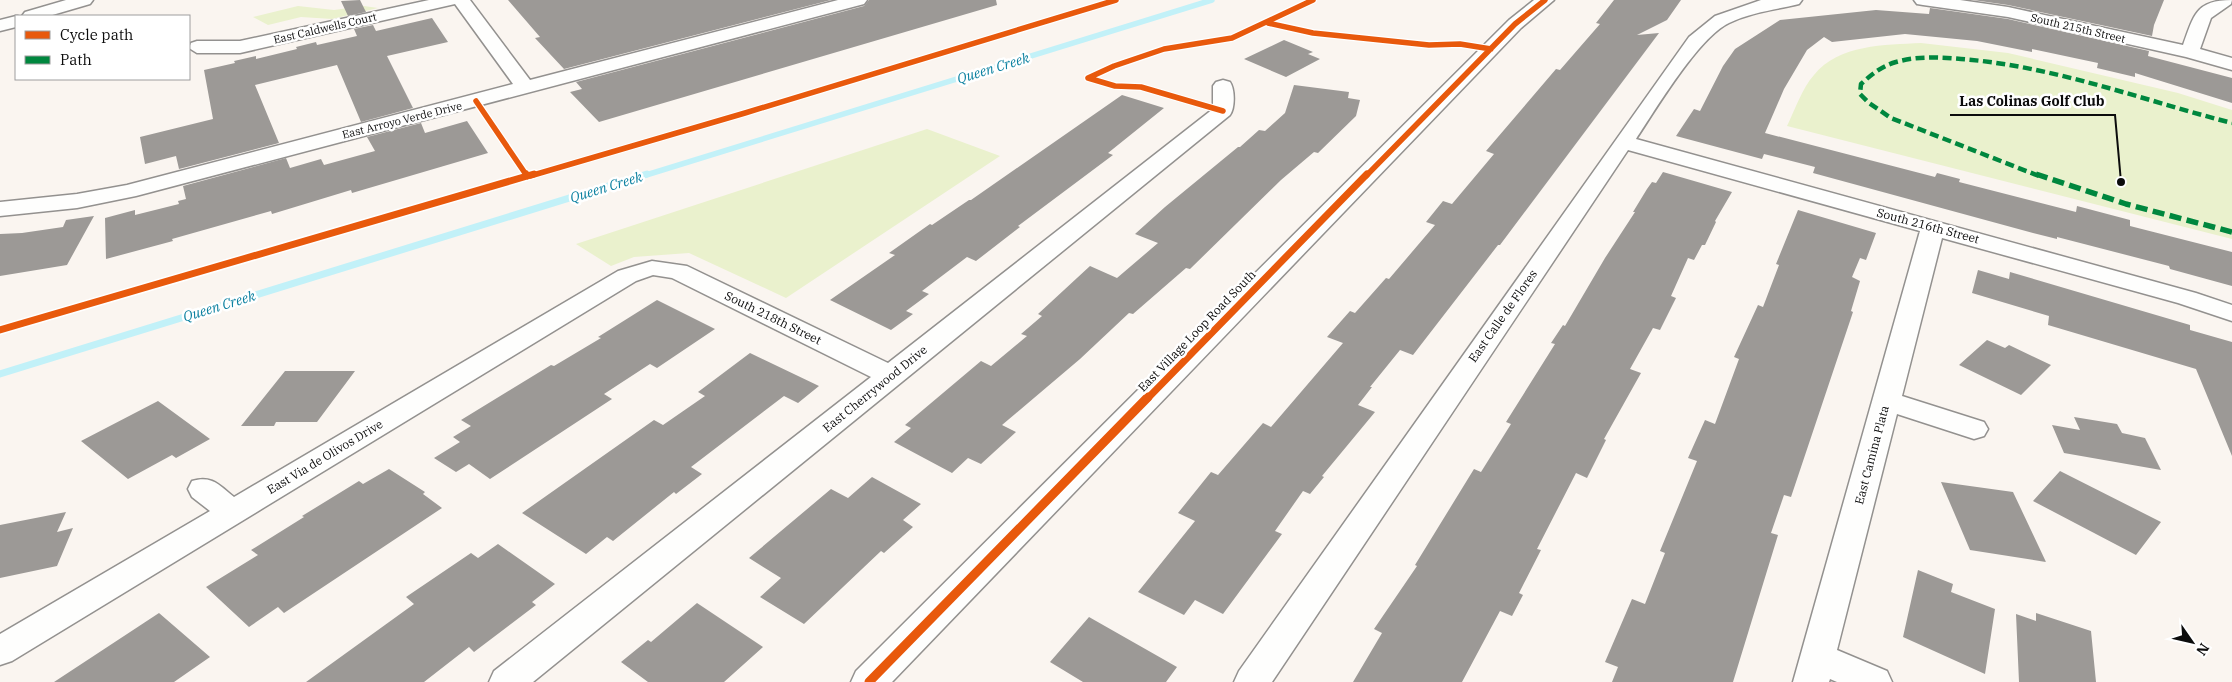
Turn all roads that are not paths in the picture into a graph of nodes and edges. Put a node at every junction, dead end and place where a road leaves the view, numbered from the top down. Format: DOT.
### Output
graph roads {
  1 [pos="84,0"];
  2 [pos="452,0"];
  3 [pos="461,0"];
  4 [pos="858,0"];
  5 [pos="1545,0"];
  6 [pos="1793,0"];
  7 [pos="1923,0"];
  8 [pos="2225,0"];
  9 [pos="1954,1"];
  10 [pos="34,15"];
  11 [pos="15,21"];
  12 [pos="0,26"];
  13 [pos="197,47"];
  14 [pos="2190,52"];
  15 [pos="2232,64"];
  16 [pos="1223,86"];
  17 [pos="526,88"];
  18 [pos="1623,142"];
  19 [pos="0,209"];
  20 [pos="1933,228"];
  21 [pos="652,268"];
  22 [pos="2232,313"];
  23 [pos="892,376"];
  24 [pos="1887,401"];
  25 [pos="1974,429"];
  26 [pos="203,489"];
  27 [pos="232,512"];
  28 [pos="0,651"];
  29 [pos="1814,670"];
  30 [pos="507,682"];
  31 [pos="868,682"];
  32 [pos="1252,682"];
  33 [pos="1874,682"];
  1 -- 10 [label="street"];
  2 -- 13 [label="street, East Caldwells Court"];
  3 -- 17 [label="street"];
  4 -- 17 [label="street, East Arroyo Verde Drive"];
  5 -- 31 [label="street, East Village Loop Road South"];
  6 -- 18 [label="street, East Calle de Flores"];
  7 -- 9 [label="street, South 215th Street"];
  8 -- 14 [label="street"];
  9 -- 14 [label="street, South 215th Street"];
  11 -- 12 [label="street"];
  14 -- 15 [label="street, South 215th Street"];
  16 -- 23 [label="street, East Cherrywood Drive"];
  17 -- 19 [label="street, East Arroyo Verde Drive"];
  18 -- 20 [label="street, South 216th Street"];
  18 -- 32 [label="street, East Calle de Flores"];
  20 -- 22 [label="street, South 216th Street"];
  20 -- 24 [label="street, East Camina Plata"];
  21 -- 23 [label="street, South 218th Street"];
  21 -- 27 [label="street, East Via de Olivos Drive"];
  23 -- 30 [label="street, East Cherrywood Drive"];
  24 -- 25 [label="street"];
  24 -- 29 [label="street, East Camina Plata"];
  26 -- 27 [label="street"];
  27 -- 28 [label="street, East Via de Olivos Drive"];
  29 -- 33 [label="street"];
}
